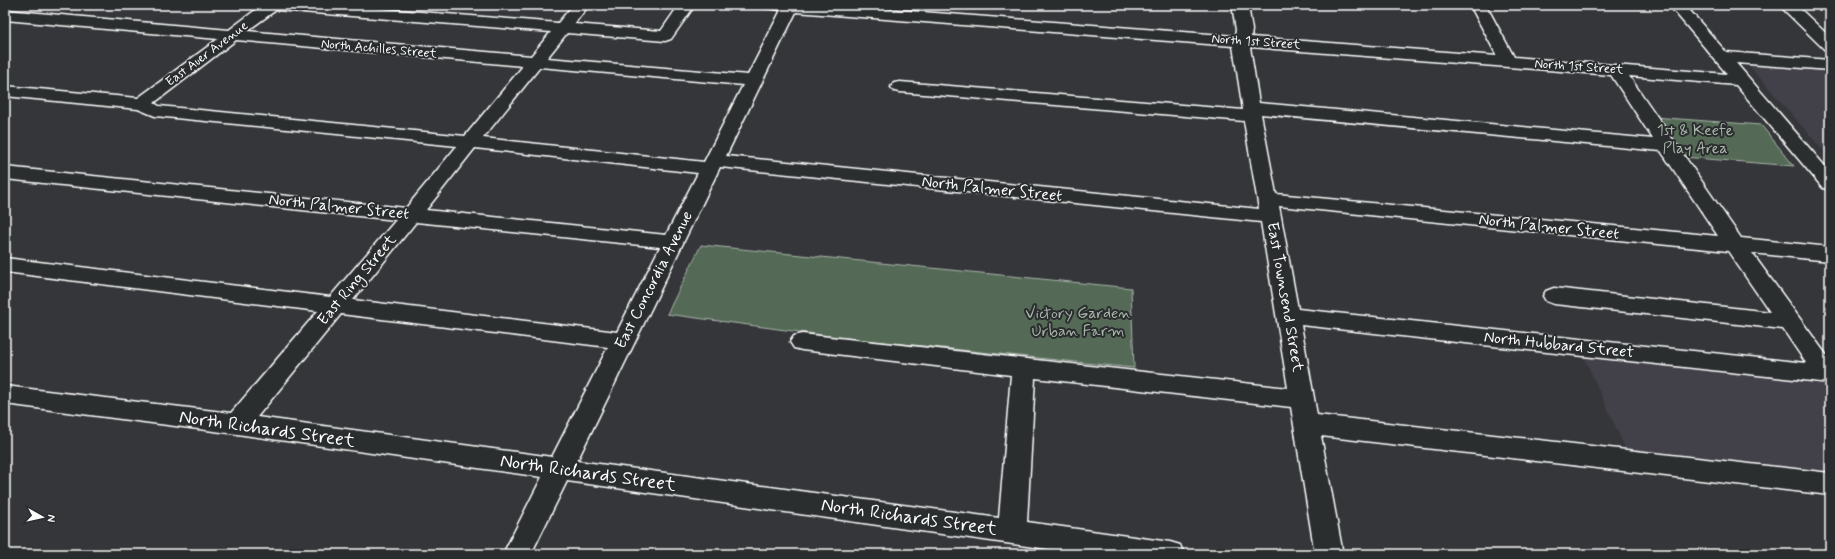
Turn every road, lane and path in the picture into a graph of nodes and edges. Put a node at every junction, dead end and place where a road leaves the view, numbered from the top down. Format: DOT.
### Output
graph roads {
  1 [pos="12,5"];
  2 [pos="273,5"];
  3 [pos="581,5"];
  4 [pos="687,5"];
  5 [pos="1240,5"];
  6 [pos="1478,5"];
  7 [pos="1677,5"];
  8 [pos="1787,5"];
  9 [pos="785,6"];
  10 [pos="5,9"];
  11 [pos="5,15"];
  12 [pos="1806,23"];
  13 [pos="1830,25"];
  14 [pos="562,28"];
  15 [pos="232,36"];
  16 [pos="1243,41"];
  17 [pos="1830,46"];
  18 [pos="1722,57"];
  19 [pos="1508,62"];
  20 [pos="534,63"];
  21 [pos="1830,65"];
  22 [pos="1616,70"];
  23 [pos="1742,80"];
  24 [pos="754,81"];
  25 [pos="900,87"];
  26 [pos="5,91"];
  27 [pos="142,104"];
  28 [pos="1253,112"];
  29 [pos="470,142"];
  30 [pos="1668,146"];
  31 [pos="712,164"];
  32 [pos="5,173"];
  33 [pos="1830,184"];
  34 [pos="1269,208"];
  35 [pos="411,214"];
  36 [pos="673,242"];
  37 [pos="1734,244"];
  38 [pos="1830,254"];
  39 [pos="5,265"];
  40 [pos="1554,296"];
  41 [pos="336,305"];
  42 [pos="1287,316"];
  43 [pos="1790,322"];
  44 [pos="624,341"];
  45 [pos="802,342"];
  46 [pos="1024,368"];
  47 [pos="1828,373"];
  48 [pos="5,395"];
  49 [pos="1302,399"];
  50 [pos="237,424"];
  51 [pos="1306,424"];
  52 [pos="560,469"];
  53 [pos="1830,484"];
  54 [pos="1012,531"];
  55 [pos="517,554"];
  56 [pos="1170,554"];
  57 [pos="1329,554"];
  1 -- 10 [label="street"];
  2 -- 14 [label="street"];
  2 -- 15 [label="street, East Auer Avenue"];
  3 -- 14 [label="street, East Ring Street"];
  4 -- 14 [label="street"];
  5 -- 16 [label="street, East Townsend Street"];
  6 -- 19 [label="street"];
  7 -- 18 [label="street"];
  8 -- 12 [label="street"];
  9 -- 16 [label="street, North 1st Street"];
  9 -- 24 [label="street, East Concordia Avenue"];
  11 -- 15 [label="street, North Achilles Street"];
  12 -- 13 [label="street"];
  12 -- 17 [label="street"];
  14 -- 20 [label="street, East Ring Street"];
  15 -- 20 [label="street, North Achilles Street"];
  15 -- 27 [label="street, East Auer Avenue"];
  16 -- 19 [label="street, North 1st Street"];
  16 -- 28 [label="street, East Townsend Street"];
  18 -- 21 [label="street"];
  18 -- 23 [label="street"];
  19 -- 22 [label="street, North 1st Street"];
  20 -- 24 [label="street, North Achilles Street"];
  20 -- 29 [label="street, East Ring Street"];
  22 -- 23 [label="street, North 1st Street"];
  22 -- 30 [label="street"];
  23 -- 33 [label="street"];
  24 -- 31 [label="street, East Concordia Avenue"];
  25 -- 28 [label="street"];
  26 -- 27 [label="street, North Palmer Street"];
  27 -- 29 [label="street, North Palmer Street"];
  28 -- 30 [label="street"];
  28 -- 34 [label="street, East Townsend Street"];
  29 -- 31 [label="street, North Palmer Street"];
  29 -- 35 [label="street, East Ring Street"];
  30 -- 37 [label="street"];
  31 -- 34 [label="street, North Palmer Street"];
  31 -- 36 [label="street, East Concordia Avenue"];
  32 -- 35 [label="street, North Palmer Street"];
  34 -- 37 [label="street, North Palmer Street"];
  34 -- 42 [label="street, East Townsend Street"];
  35 -- 36 [label="street, North Palmer Street"];
  35 -- 41 [label="street, East Ring Street"];
  36 -- 44 [label="street, East Concordia Avenue"];
  37 -- 38 [label="street, North Palmer Street"];
  37 -- 43 [label="street"];
  39 -- 41 [label="street"];
  40 -- 43 [label="street"];
  41 -- 44 [label="street"];
  41 -- 50 [label="street, East Ring Street"];
  42 -- 47 [label="street, North Hubbard Street"];
  42 -- 49 [label="street, East Townsend Street"];
  43 -- 47 [label="street"];
  44 -- 52 [label="street, East Concordia Avenue"];
  45 -- 46 [label="street"];
  46 -- 49 [label="street"];
  46 -- 54 [label="street"];
  48 -- 50 [label="street, North Richards Street"];
  49 -- 51 [label="street, East Townsend Street"];
  50 -- 52 [label="street, North Richards Street"];
  51 -- 53 [label="street"];
  51 -- 57 [label="street, East Townsend Street"];
  52 -- 54 [label="street, North Richards Street"];
  52 -- 55 [label="street, East Concordia Avenue"];
  54 -- 56 [label="street, North Richards Street"];
}
